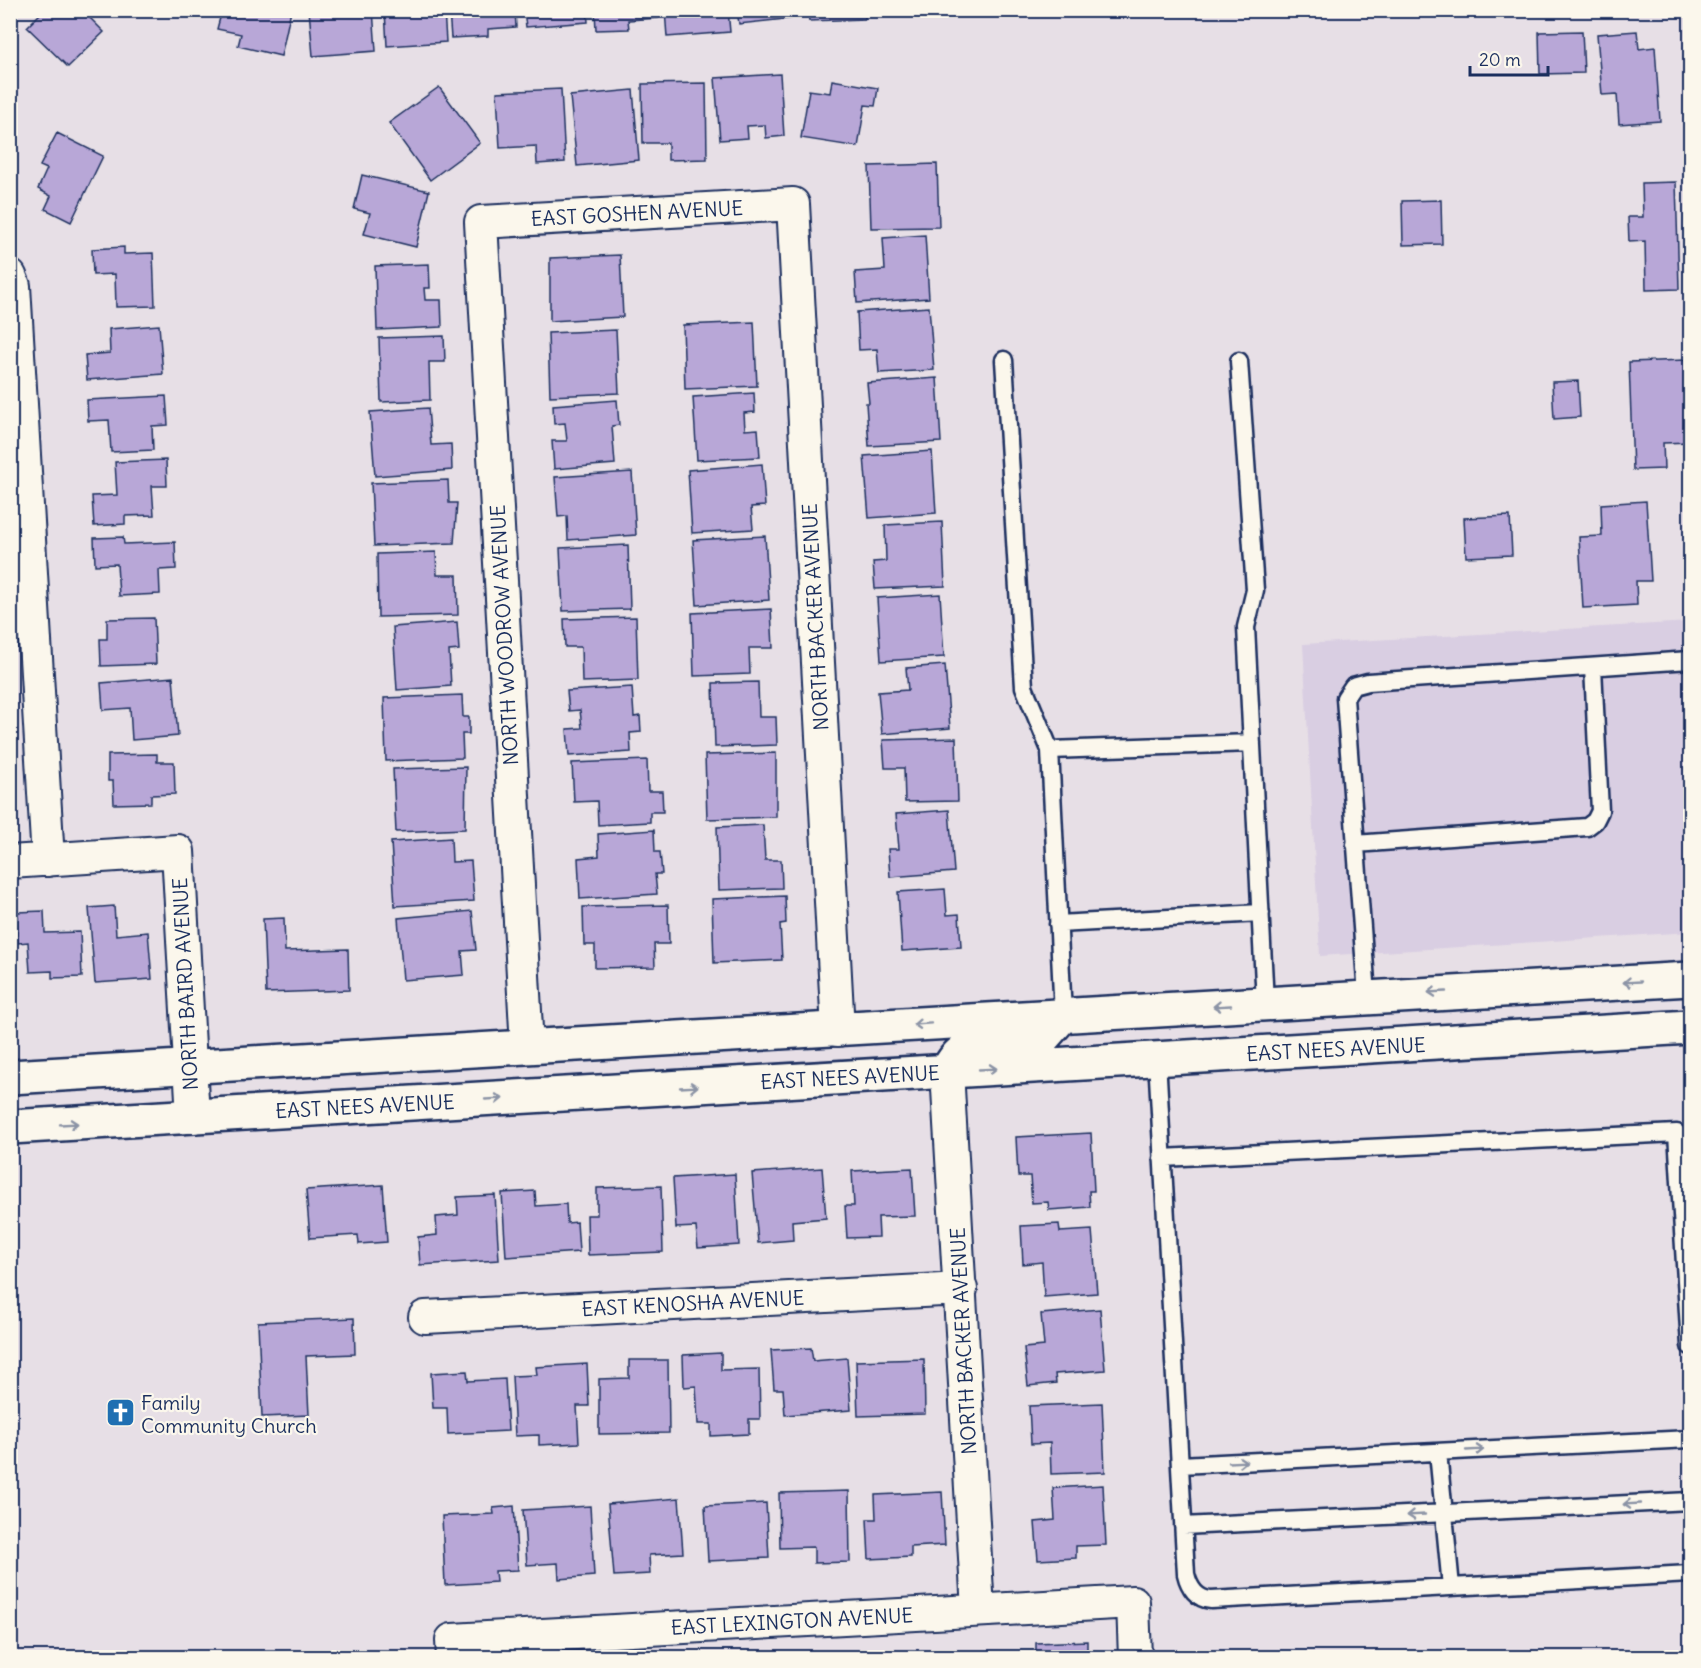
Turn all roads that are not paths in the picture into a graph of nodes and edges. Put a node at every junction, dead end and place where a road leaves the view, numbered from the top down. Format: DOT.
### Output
graph roads {
  1 [pos="793,204"];
  2 [pos="481,222"];
  3 [pos="10,276"];
  4 [pos="1004,360"];
  5 [pos="1239,361"];
  6 [pos="20,556"];
  7 [pos="1690,660"];
  8 [pos="1593,667"];
  9 [pos="1252,743"];
  10 [pos="1050,750"];
  11 [pos="1355,844"];
  12 [pos="48,860"];
  13 [pos="10,862"];
  14 [pos="1261,913"];
  15 [pos="1059,924"];
  16 [pos="1690,978"];
  17 [pos="1366,996"];
  18 [pos="1265,1003"];
  19 [pos="1063,1015"];
  20 [pos="1690,1027"];
  21 [pos="838,1030"];
  22 [pos="527,1047"];
  23 [pos="1157,1059"];
  24 [pos="190,1066"];
  25 [pos="947,1071"];
  26 [pos="10,1077"];
  27 [pos="193,1117"];
  28 [pos="10,1127"];
  29 [pos="1162,1158"];
  30 [pos="961,1288"];
  31 [pos="425,1317"];
  32 [pos="1690,1346"];
  33 [pos="1690,1439"];
  34 [pos="1438,1452"];
  35 [pos="1180,1465"];
  36 [pos="1690,1501"];
  37 [pos="1443,1513"];
  38 [pos="1183,1526"];
  39 [pos="1690,1574"];
  40 [pos="1451,1587"];
  41 [pos="978,1610"];
  42 [pos="453,1649"];
  43 [pos="1135,1658"];
  1 -- 2 [label="street, EAST GOSHEN AVENUE"];
  1 -- 21 [label="street, NORTH BACKER AVENUE"];
  2 -- 22 [label="street, NORTH WOODROW AVENUE"];
  3 -- 6 [label="street"];
  4 -- 10 [label="lane"];
  5 -- 9 [label="lane"];
  6 -- 12 [label="street"];
  7 -- 8 [label="lane"];
  8 -- 11 [label="lane"];
  8 -- 11 [label="lane"];
  9 -- 10 [label="lane"];
  9 -- 14 [label="lane"];
  10 -- 15 [label="lane"];
  11 -- 17 [label="lane"];
  12 -- 13 [label="street"];
  12 -- 24 [label="street, NORTH BAIRD AVENUE"];
  14 -- 15 [label="lane"];
  14 -- 18 [label="lane"];
  15 -- 19 [label="lane"];
  16 -- 17 [label="main road, one-way"];
  17 -- 18 [label="main road"];
  18 -- 19 [label="main road, one-way"];
  19 -- 21 [label="main road, one-way"];
  19 -- 25 [label="main road"];
  20 -- 23 [label="main road, EAST NEES AVENUE"];
  21 -- 22 [label="main road"];
  22 -- 24 [label="main road"];
  25 -- 23 [label="main road, EAST NEES AVENUE, one-way"];
  23 -- 29 [label="lane"];
  24 -- 26 [label="main road"];
  24 -- 27 [label="street, NORTH BAIRD AVENUE"];
  27 -- 25 [label="main road, EAST NEES AVENUE, one-way"];
  25 -- 30 [label="street, NORTH BACKER AVENUE"];
  28 -- 27 [label="main road, EAST NEES AVENUE, one-way"];
  29 -- 32 [label="lane"];
  29 -- 35 [label="lane"];
  30 -- 31 [label="street, EAST KENOSHA AVENUE"];
  30 -- 41 [label="street, NORTH BACKER AVENUE"];
  34 -- 33 [label="lane, one-way"];
  35 -- 34 [label="lane, one-way"];
  34 -- 37 [label="lane"];
  35 -- 38 [label="lane"];
  36 -- 37 [label="lane, one-way"];
  37 -- 38 [label="lane, one-way"];
  37 -- 40 [label="lane"];
  38 -- 40 [label="lane"];
  39 -- 40 [label="lane"];
  41 -- 42 [label="street, EAST LEXINGTON AVENUE"];
  41 -- 43 [label="street, EAST LEXINGTON AVENUE"];
}
